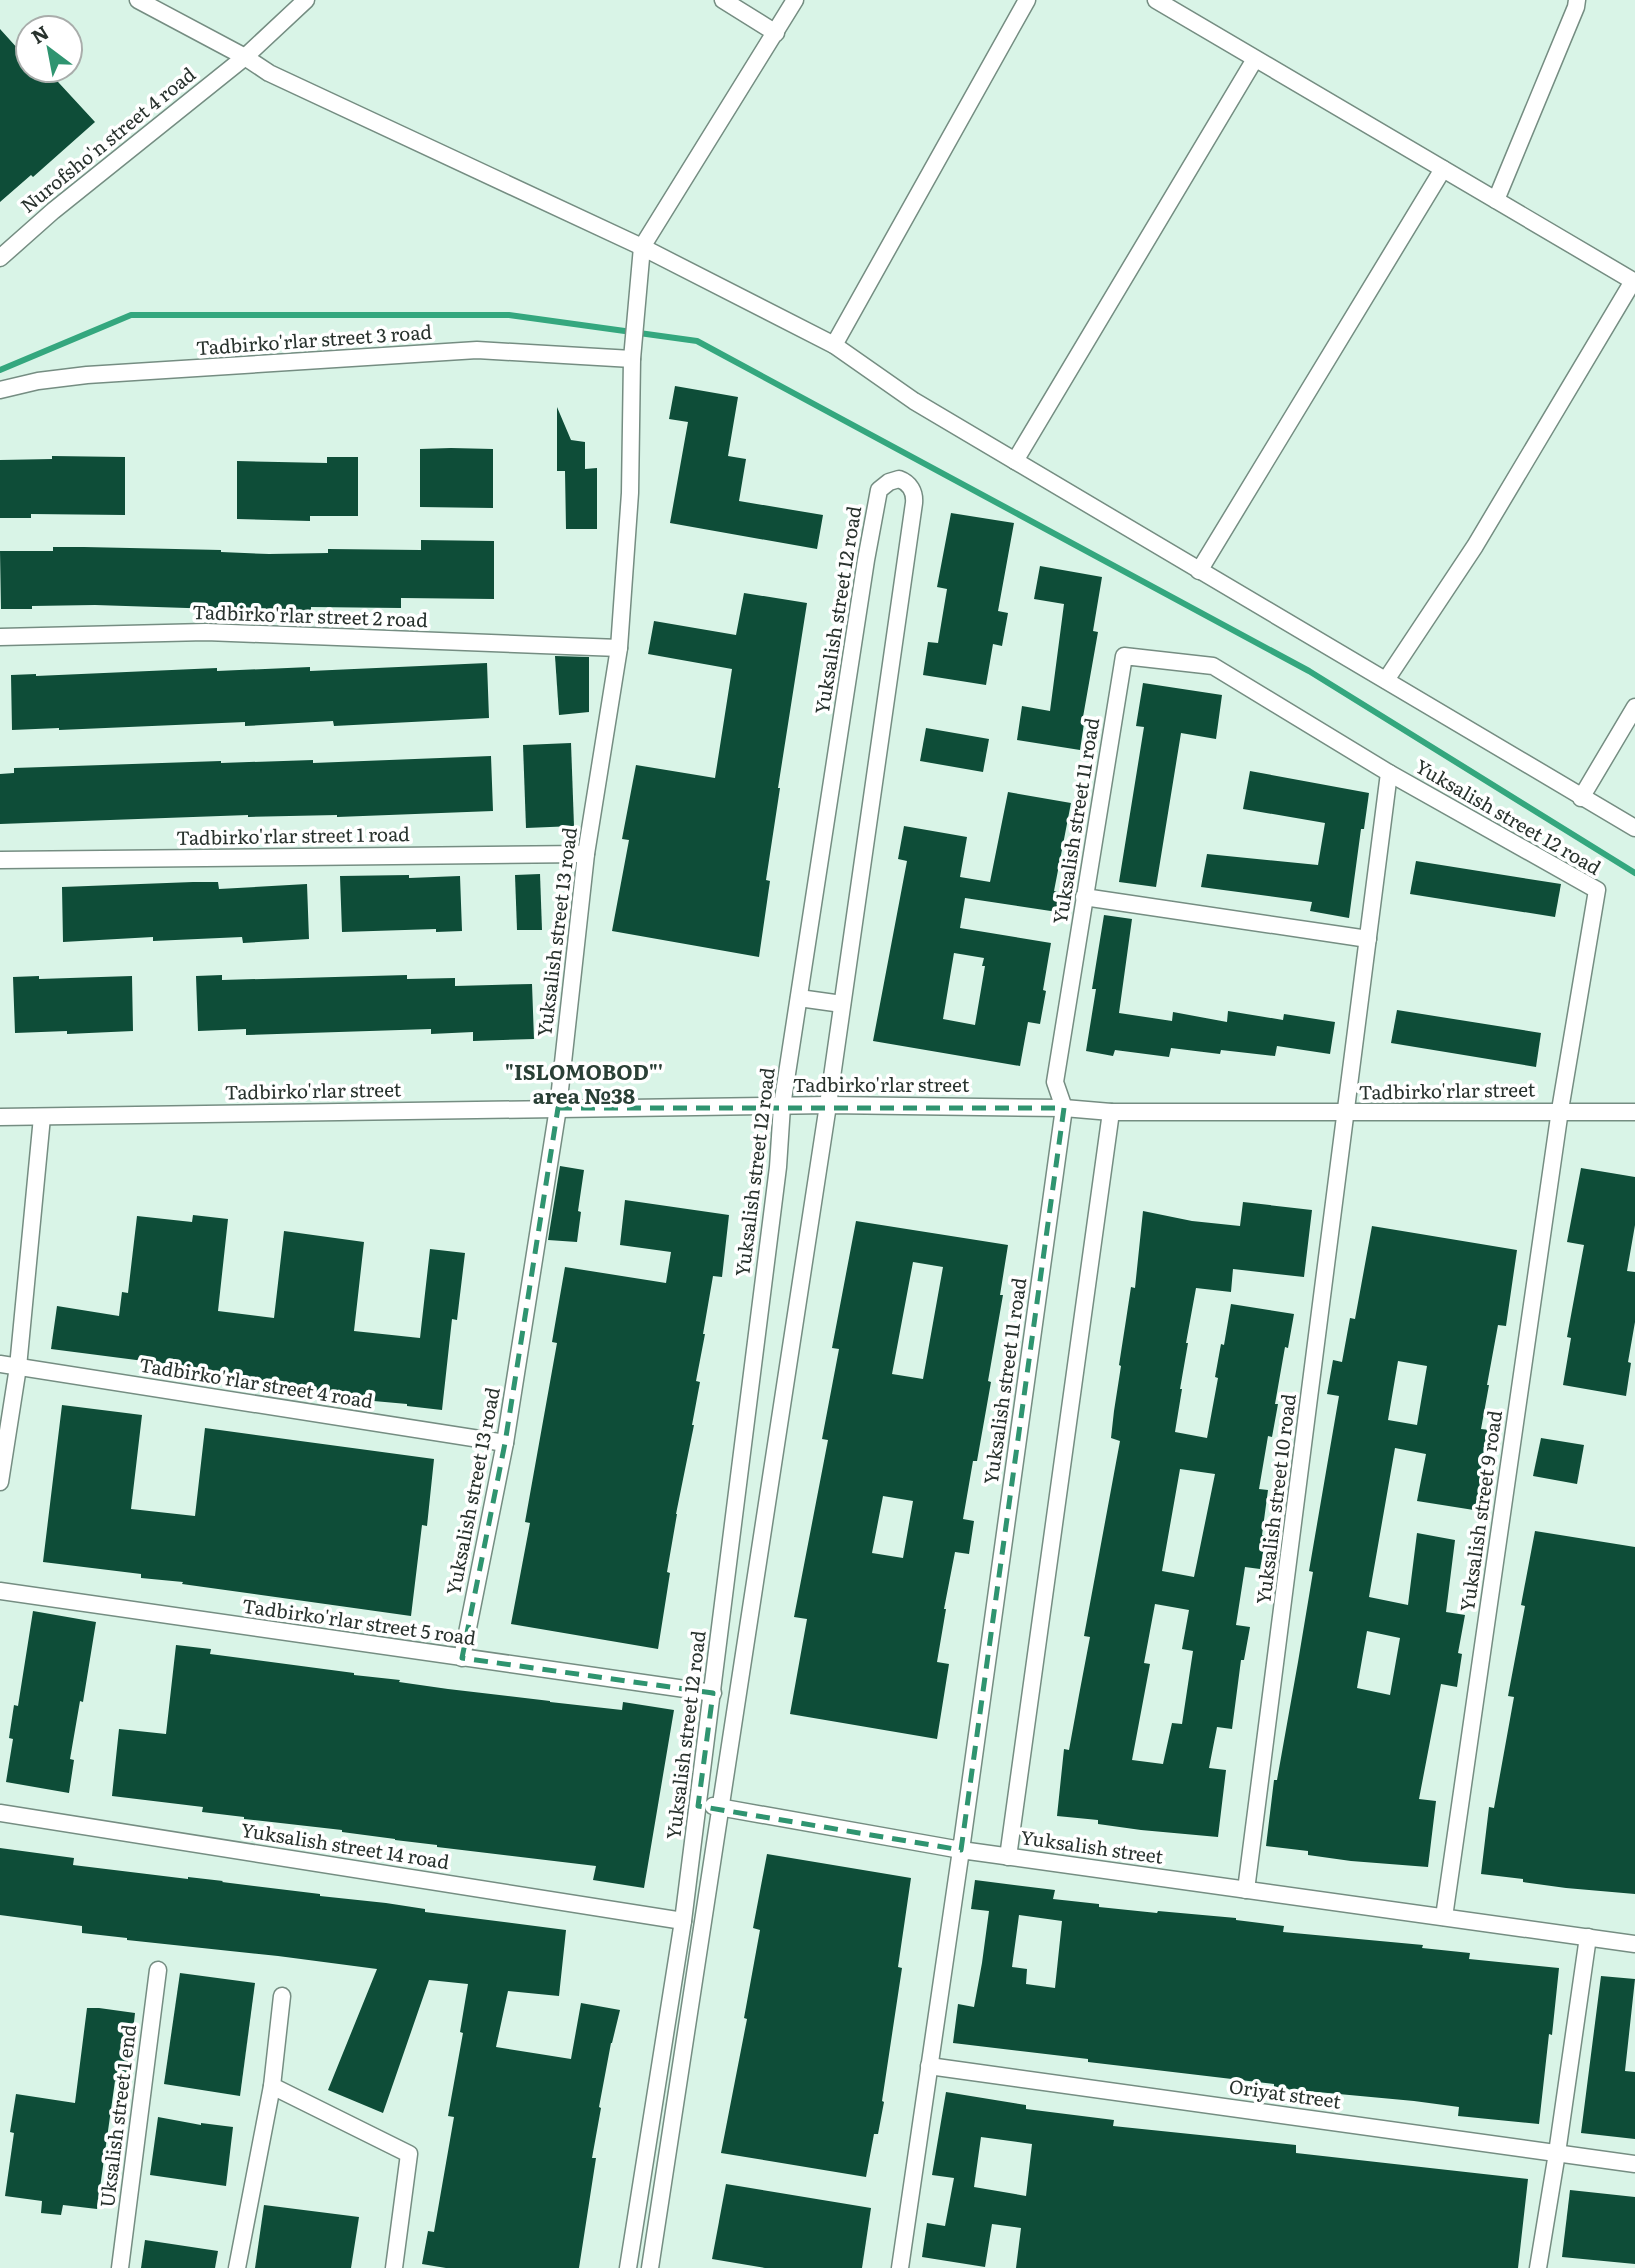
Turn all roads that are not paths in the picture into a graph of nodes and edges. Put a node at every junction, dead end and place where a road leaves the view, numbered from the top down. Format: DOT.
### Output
graph roads {
  1 [pos="138,0"];
  2 [pos="306,0"];
  3 [pos="723,0"];
  4 [pos="795,0"];
  5 [pos="1027,0"];
  6 [pos="1156,0"];
  7 [pos="1577,0"];
  8 [pos="776,33"];
  9 [pos="245,57"];
  10 [pos="1255,59"];
  11 [pos="1443,169"];
  12 [pos="1496,200"];
  13 [pos="642,247"];
  14 [pos="0,258"];
  15 [pos="1634,281"];
  16 [pos="834,345"];
  17 [pos="632,359"];
  18 [pos="0,390"];
  19 [pos="1015,461"];
  20 [pos="1199,571"];
  21 [pos="0,637"];
  22 [pos="619,648"];
  23 [pos="1124,656"];
  24 [pos="1386,680"];
  25 [pos="1635,707"];
  26 [pos="1389,772"];
  27 [pos="1581,798"];
  28 [pos="1635,828"];
  29 [pos="586,853"];
  30 [pos="0,860"];
  31 [pos="1084,897"];
  32 [pos="1368,939"];
  33 [pos="799,998"];
  34 [pos="842,1004"];
  35 [pos="828,1105"];
  36 [pos="782,1106"];
  37 [pos="558,1108"];
  38 [pos="1064,1108"];
  39 [pos="1560,1111"];
  40 [pos="1111,1112"];
  41 [pos="1635,1112"];
  42 [pos="1347,1113"];
  43 [pos="0,1117"];
  44 [pos="42,1117"];
  45 [pos="0,1364"];
  46 [pos="18,1367"];
  47 [pos="505,1443"];
  48 [pos="0,1482"];
  49 [pos="0,1591"];
  50 [pos="462,1658"];
  51 [pos="713,1693"];
  52 [pos="698,1806"];
  53 [pos="721,1806"];
  54 [pos="0,1813"];
  55 [pos="961,1850"];
  56 [pos="1008,1857"];
  57 [pos="1246,1889"];
  58 [pos="1444,1917"];
  59 [pos="683,1921"];
  60 [pos="1588,1937"];
  61 [pos="1635,1944"];
  62 [pos="158,1970"];
  63 [pos="282,1996"];
  64 [pos="929,2066"];
  65 [pos="272,2086"];
  66 [pos="1557,2153"];
  67 [pos="1635,2164"];
  68 [pos="120,2268"];
  69 [pos="237,2268"];
  70 [pos="394,2268"];
  71 [pos="628,2268"];
  72 [pos="650,2268"];
  73 [pos="900,2268"];
  74 [pos="1538,2268"];
  1 -- 9 [label="street"];
  2 -- 9 [label="street, Nurofsho'n street 4 road"];
  3 -- 8 [label="street"];
  4 -- 8 [label="street"];
  5 -- 16 [label="street"];
  6 -- 10 [label="street"];
  7 -- 12 [label="street"];
  8 -- 13 [label="street"];
  9 -- 13 [label="street"];
  9 -- 14 [label="street, Nurofsho'n street 4 road"];
  10 -- 11 [label="street"];
  10 -- 19 [label="street"];
  11 -- 12 [label="street"];
  11 -- 20 [label="street"];
  12 -- 15 [label="street"];
  13 -- 16 [label="street"];
  13 -- 17 [label="street, Yuksalish street 13 road"];
  15 -- 24 [label="street"];
  16 -- 19 [label="street"];
  17 -- 18 [label="street, Tadbirko'rlar street 3 road"];
  17 -- 22 [label="street, Yuksalish street 13 road"];
  19 -- 20 [label="street"];
  20 -- 24 [label="street"];
  21 -- 22 [label="street, Tadbirko'rlar street 2 road"];
  22 -- 29 [label="street, Yuksalish street 13 road"];
  23 -- 26 [label="street, Yuksalish street 12 road"];
  23 -- 31 [label="street, Yuksalish street 11 road"];
  24 -- 27 [label="street"];
  25 -- 27 [label="street"];
  26 -- 32 [label="street, Yuksalish street 12 road"];
  26 -- 39 [label="street, Yuksalish street 12 road"];
  27 -- 28 [label="street"];
  29 -- 30 [label="street, Tadbirko'rlar street 1 road"];
  29 -- 37 [label="street, Yuksalish street 13 road"];
  31 -- 32 [label="street"];
  31 -- 38 [label="street, Yuksalish street 11 road"];
  32 -- 42 [label="street, Yuksalish street 12 road"];
  33 -- 34 [label="street"];
  33 -- 34 [label="street, Yuksalish street 12 road"];
  33 -- 36 [label="street, Yuksalish street 12 road"];
  34 -- 35 [label="street, Yuksalish street 12 road"];
  35 -- 36 [label="street, Tadbirko'rlar street"];
  35 -- 38 [label="street, Tadbirko'rlar street"];
  35 -- 53 [label="street, Yuksalish street 12 road"];
  36 -- 37 [label="street, Tadbirko'rlar street"];
  36 -- 51 [label="street, Yuksalish street 12 road"];
  37 -- 44 [label="street, Tadbirko'rlar street"];
  37 -- 47 [label="street, Yuksalish street 13 road"];
  38 -- 40 [label="street, Tadbirko'rlar street"];
  38 -- 55 [label="street, Yuksalish street 11 road"];
  39 -- 41 [label="street, Tadbirko'rlar street"];
  39 -- 42 [label="street, Tadbirko'rlar street"];
  39 -- 58 [label="street, Yuksalish street 9 road"];
  40 -- 42 [label="street, Tadbirko'rlar street"];
  40 -- 56 [label="street"];
  42 -- 57 [label="street, Yuksalish street 10 road"];
  43 -- 44 [label="street, Tadbirko'rlar street"];
  44 -- 46 [label="street"];
  45 -- 46 [label="street, Tadbirko'rlar street 4 road"];
  46 -- 47 [label="street, Tadbirko'rlar street 4 road"];
  46 -- 48 [label="street"];
  47 -- 50 [label="street, Yuksalish street 13 road"];
  49 -- 50 [label="street, Tadbirko'rlar street 5 road"];
  50 -- 51 [label="street, Tadbirko'rlar street 5 road"];
  51 -- 52 [label="street, Yuksalish street 12 road"];
  52 -- 53 [label="street"];
  52 -- 59 [label="street, Yuksalish street 12 road"];
  53 -- 55 [label="street"];
  53 -- 72 [label="street, Yuksalish street 12 road"];
  54 -- 59 [label="street, Yuksalish street 14 road"];
  55 -- 56 [label="street, Yuksalish street"];
  55 -- 64 [label="street"];
  56 -- 57 [label="street, Yuksalish street"];
  57 -- 58 [label="street, Yuksalish street"];
  58 -- 60 [label="street, Yuksalish street"];
  59 -- 71 [label="street, Yuksalish street 12 road"];
  60 -- 61 [label="street, Yuksalish street"];
  60 -- 66 [label="street"];
  62 -- 68 [label="street, Uksalish street 1 end"];
  63 -- 65 [label="street"];
  64 -- 66 [label="street, Oriyat street"];
  64 -- 73 [label="street"];
  65 -- 69 [label="street"];
  65 -- 70 [label="street"];
  66 -- 67 [label="street, Oriyat street"];
  66 -- 74 [label="street"];
}
